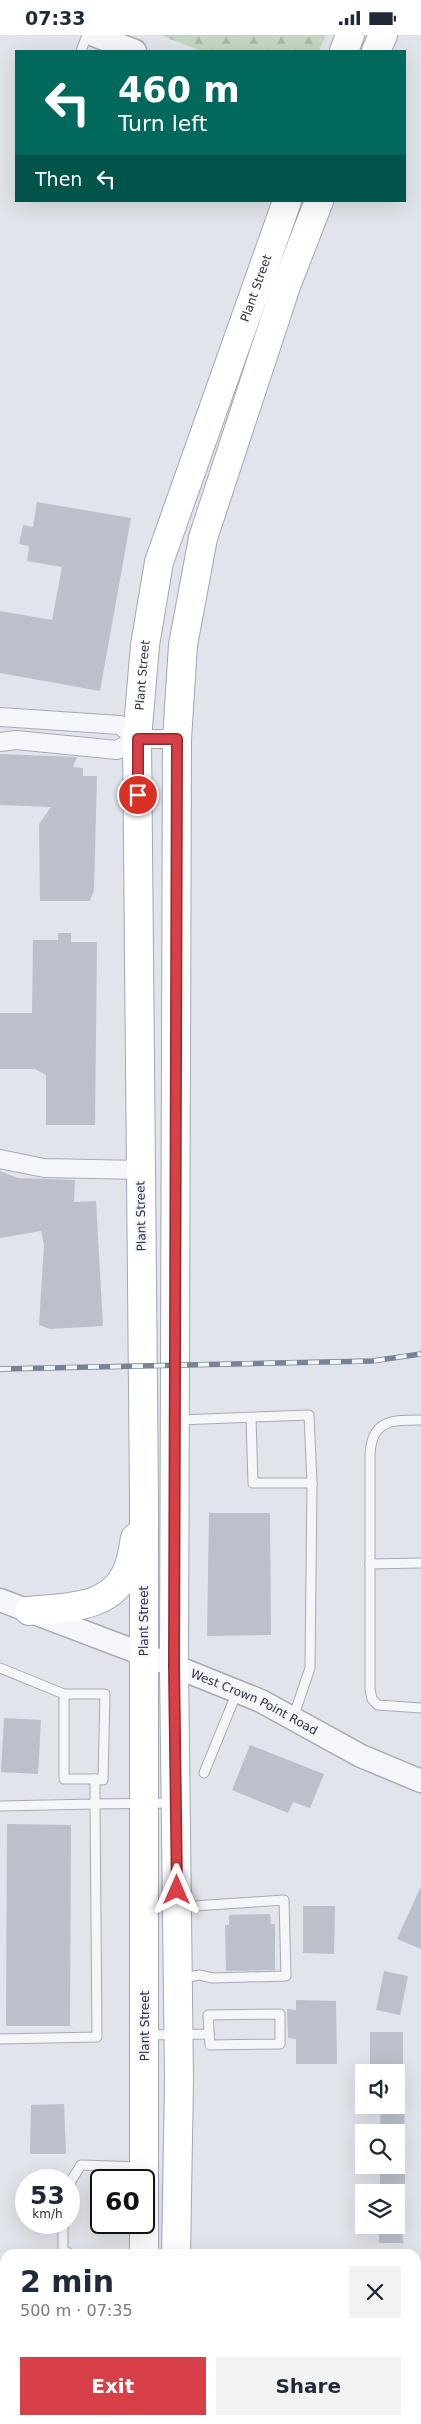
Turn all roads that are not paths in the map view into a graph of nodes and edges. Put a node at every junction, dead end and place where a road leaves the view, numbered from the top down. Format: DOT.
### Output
graph roads {
  1 [pos="88,35"];
  2 [pos="94,35"];
  3 [pos="350,35"];
  4 [pos="383,35"];
  5 [pos="81,50"];
  6 [pos="132,50"];
  7 [pos="344,50"];
  8 [pos="376,50"];
  9 [pos="287,202"];
  10 [pos="319,202"];
  11 [pos="0,717"];
  12 [pos="32,730"];
  13 [pos="78,734"];
  14 [pos="138,739"];
  15 [pos="177,739"];
  16 [pos="0,742"];
  17 [pos="139,1090"];
  18 [pos="176,1138"];
  19 [pos="0,1159"];
  20 [pos="141,1170"];
  21 [pos="176,1211"];
  22 [pos="251,1417"];
  23 [pos="421,1420"];
  24 [pos="176,1421"];
  25 [pos="312,1483"];
  26 [pos="144,1498"];
  27 [pos="421,1563"];
  28 [pos="370,1564"];
  29 [pos="8,1606"];
  30 [pos="144,1654"];
  31 [pos="174,1666"];
  32 [pos="0,1668"];
  33 [pos="237,1691"];
  34 [pos="64,1694"];
  35 [pos="421,1708"];
  36 [pos="293,1719"];
  37 [pos="204,1773"];
  38 [pos="95,1779"];
  39 [pos="421,1781"];
  40 [pos="144,1803"];
  41 [pos="176,1803"];
  42 [pos="95,1804"];
  43 [pos="0,1806"];
  44 [pos="177,1907"];
  45 [pos="177,1979"];
  46 [pos="178,2034"];
  47 [pos="209,2034"];
  48 [pos="145,2036"];
  49 [pos="0,2039"];
  50 [pos="145,2167"];
  51 [pos="78,2169"];
  52 [pos="64,2234"];
  53 [pos="63,2249"];
  54 [pos="144,2249"];
  55 [pos="158,2249"];
  56 [pos="176,2249"];
  1 -- 5 [label="lane"];
  2 -- 6 [label="street"];
  3 -- 7 [label="main road"];
  4 -- 8 [label="main road"];
  9 -- 14 [label="main road, Plant Street"];
  10 -- 15 [label="main road"];
  11 -- 12 [label="street"];
  12 -- 13 [label="street"];
  12 -- 13 [label="street"];
  12 -- 16 [label="street"];
  13 -- 14 [label="street"];
  13 -- 14 [label="street"];
  14 -- 15 [label="street"];
  14 -- 17 [label="main road, Plant Street"];
  15 -- 18 [label="main road"];
  17 -- 18 [label="main road"];
  17 -- 20 [label="main road, Plant Street"];
  18 -- 21 [label="main road"];
  19 -- 20 [label="street"];
  20 -- 21 [label="main road"];
  20 -- 26 [label="main road, Plant Street"];
  21 -- 24 [label="main road"];
  22 -- 24 [label="lane"];
  22 -- 25 [label="lane"];
  22 -- 25 [label="lane"];
  23 -- 28 [label="lane"];
  24 -- 31 [label="main road"];
  25 -- 36 [label="lane"];
  26 -- 29 [label="main road"];
  26 -- 30 [label="main road, Plant Street"];
  27 -- 28 [label="lane"];
  28 -- 35 [label="lane"];
  29 -- 30 [label="street, West Crown Point Road"];
  30 -- 31 [label="street, West Crown Point Road"];
  30 -- 40 [label="main road, Plant Street"];
  31 -- 33 [label="street, West Crown Point Road"];
  31 -- 41 [label="main road"];
  32 -- 34 [label="lane"];
  33 -- 36 [label="street, West Crown Point Road"];
  33 -- 37 [label="lane"];
  34 -- 38 [label="lane"];
  34 -- 38 [label="lane"];
  36 -- 39 [label="street, West Crown Point Road"];
  38 -- 42 [label="lane"];
  40 -- 41 [label="lane"];
  40 -- 42 [label="lane"];
  40 -- 48 [label="main road, Plant Street"];
  41 -- 44 [label="main road"];
  42 -- 43 [label="lane"];
  42 -- 49 [label="lane"];
  44 -- 45 [label="main road"];
  44 -- 45 [label="lane"];
  45 -- 46 [label="main road"];
  46 -- 47 [label="lane"];
  46 -- 48 [label="lane"];
  46 -- 56 [label="main road"];
  47 -- 47 [label="lane"];
  48 -- 50 [label="main road, Plant Street"];
  50 -- 51 [label="lane"];
  50 -- 54 [label="main road, Plant Street"];
  50 -- 55 [label="main road"];
  52 -- 53 [label="lane"];
}
